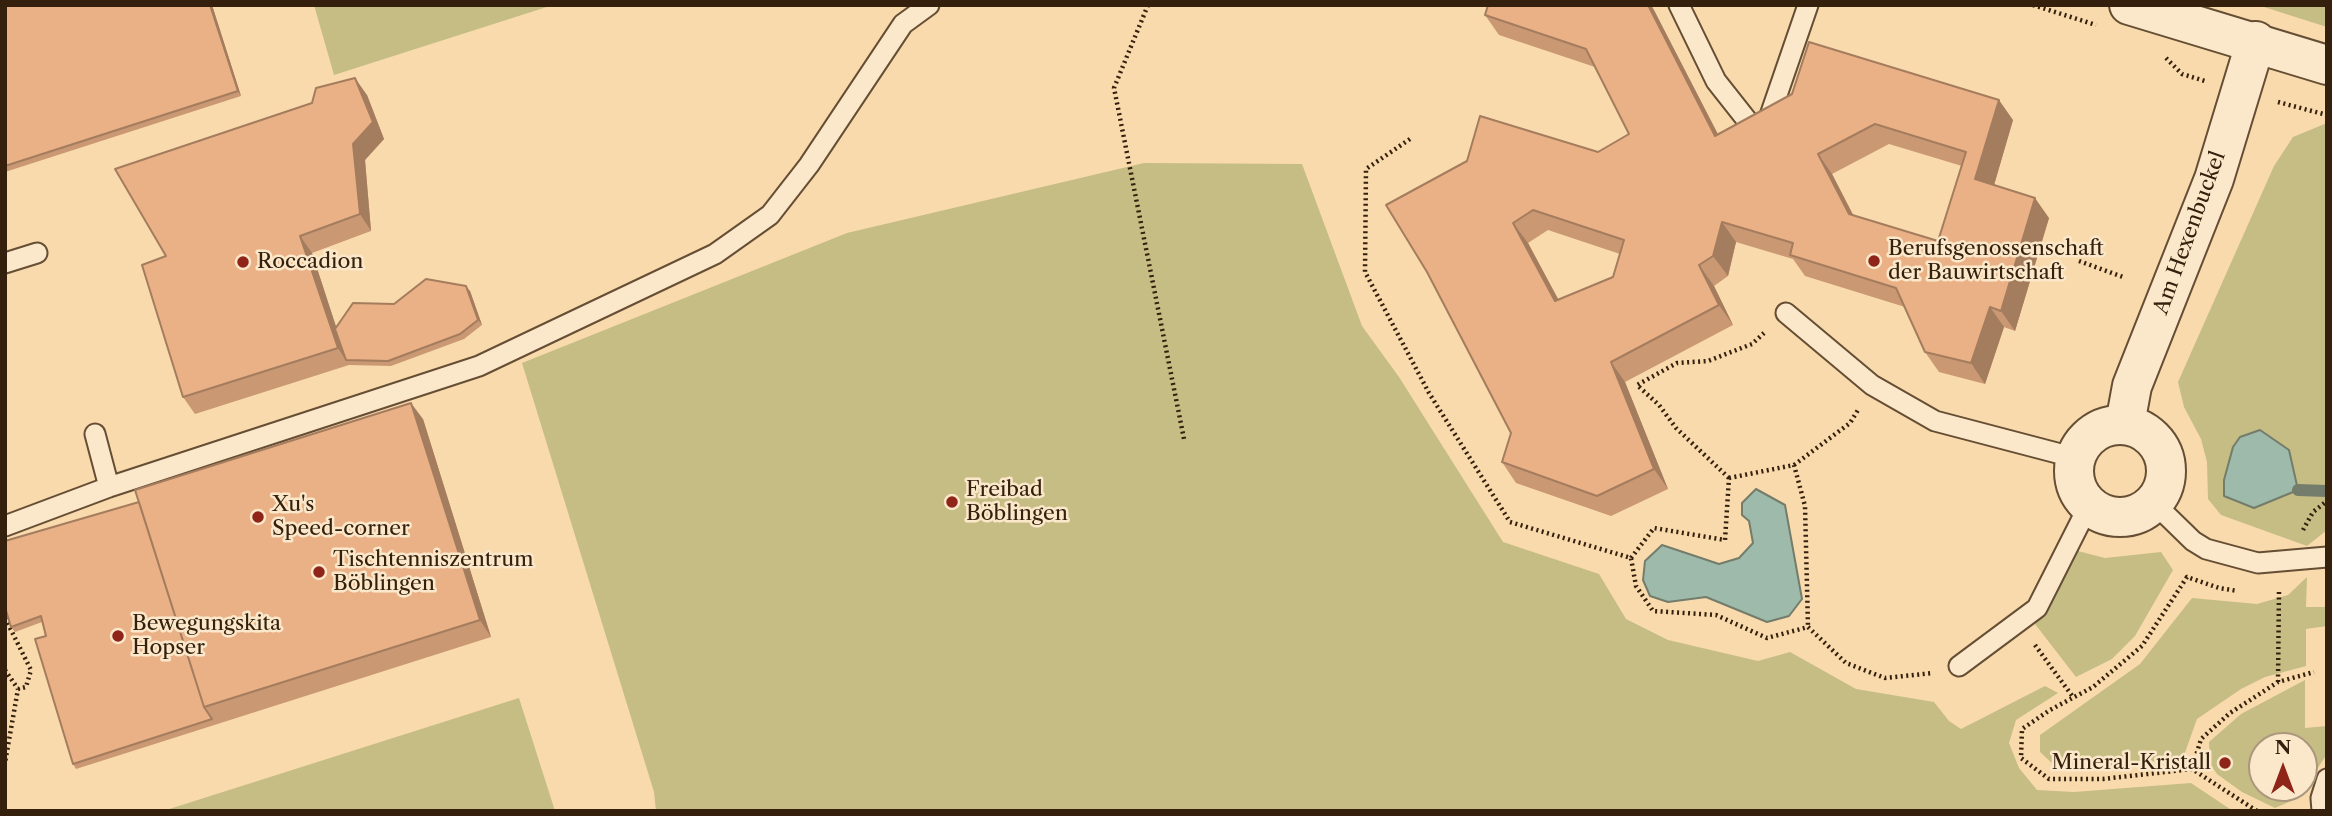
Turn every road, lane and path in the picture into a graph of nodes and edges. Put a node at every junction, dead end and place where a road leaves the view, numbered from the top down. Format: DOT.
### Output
graph roads {
  1 [pos="929,5"];
  2 [pos="1149,5"];
  3 [pos="1679,5"];
  4 [pos="1808,5"];
  5 [pos="2129,5"];
  6 [pos="2256,41"];
  7 [pos="2327,65"];
  8 [pos="2311,112"];
  9 [pos="2327,114"];
  10 [pos="1410,139"];
  11 [pos="37,253"];
  12 [pos="2079,261"];
  13 [pos="5,263"];
  14 [pos="2123,277"];
  15 [pos="1786,313"];
  16 [pos="1850,423"];
  17 [pos="2125,424"];
  18 [pos="95,434"];
  19 [pos="1184,439"];
  20 [pos="2076,458"];
  21 [pos="1794,465"];
  22 [pos="1729,478"];
  23 [pos="109,487"];
  24 [pos="2327,501"];
  25 [pos="2154,503"];
  26 [pos="2089,505"];
  27 [pos="2313,512"];
  28 [pos="5,526"];
  29 [pos="2327,557"];
  30 [pos="1631,558"];
  31 [pos="2269,588"];
  32 [pos="2249,592"];
  33 [pos="5,618"];
  34 [pos="2018,622"];
  35 [pos="1808,627"];
  36 [pos="1959,666"];
  37 [pos="5,670"];
  38 [pos="2314,672"];
  39 [pos="2278,682"];
  40 [pos="19,689"];
  41 [pos="2073,698"];
  42 [pos="5,763"];
  43 [pos="2192,769"];
  44 [pos="2327,779"];
  45 [pos="2257,811"];
  46 [pos="2322,811"];
  1 -- 23 [label="lane"];
  2 -- 19 [label="path"];
  3 -- 4 [label="lane"];
  5 -- 6 [label="street"];
  6 -- 7 [label="street"];
  6 -- 17 [label="street, Am Hexenbuckel"];
  8 -- 9 [label="path"];
  10 -- 30 [label="path"];
  11 -- 13 [label="lane"];
  12 -- 14 [label="path"];
  15 -- 20 [label="lane"];
  15 -- 22 [label="path"];
  16 -- 21 [label="path"];
  17 -- 20 [label="street"];
  17 -- 25 [label="street"];
  18 -- 23 [label="lane"];
  20 -- 26 [label="street"];
  21 -- 22 [label="path"];
  21 -- 35 [label="path"];
  22 -- 30 [label="path"];
  23 -- 28 [label="lane"];
  24 -- 27 [label="path"];
  25 -- 26 [label="street"];
  25 -- 29 [label="lane"];
  26 -- 34 [label="lane"];
  30 -- 35 [label="path"];
  31 -- 39 [label="path"];
  32 -- 41 [label="path"];
  33 -- 40 [label="path"];
  34 -- 36 [label="lane"];
  34 -- 41 [label="path"];
  35 -- 36 [label="path"];
  37 -- 40 [label="path"];
  38 -- 39 [label="path"];
  39 -- 43 [label="path"];
  40 -- 42 [label="path"];
  41 -- 43 [label="path"];
  43 -- 45 [label="path"];
  44 -- 46 [label="lane"];
}
